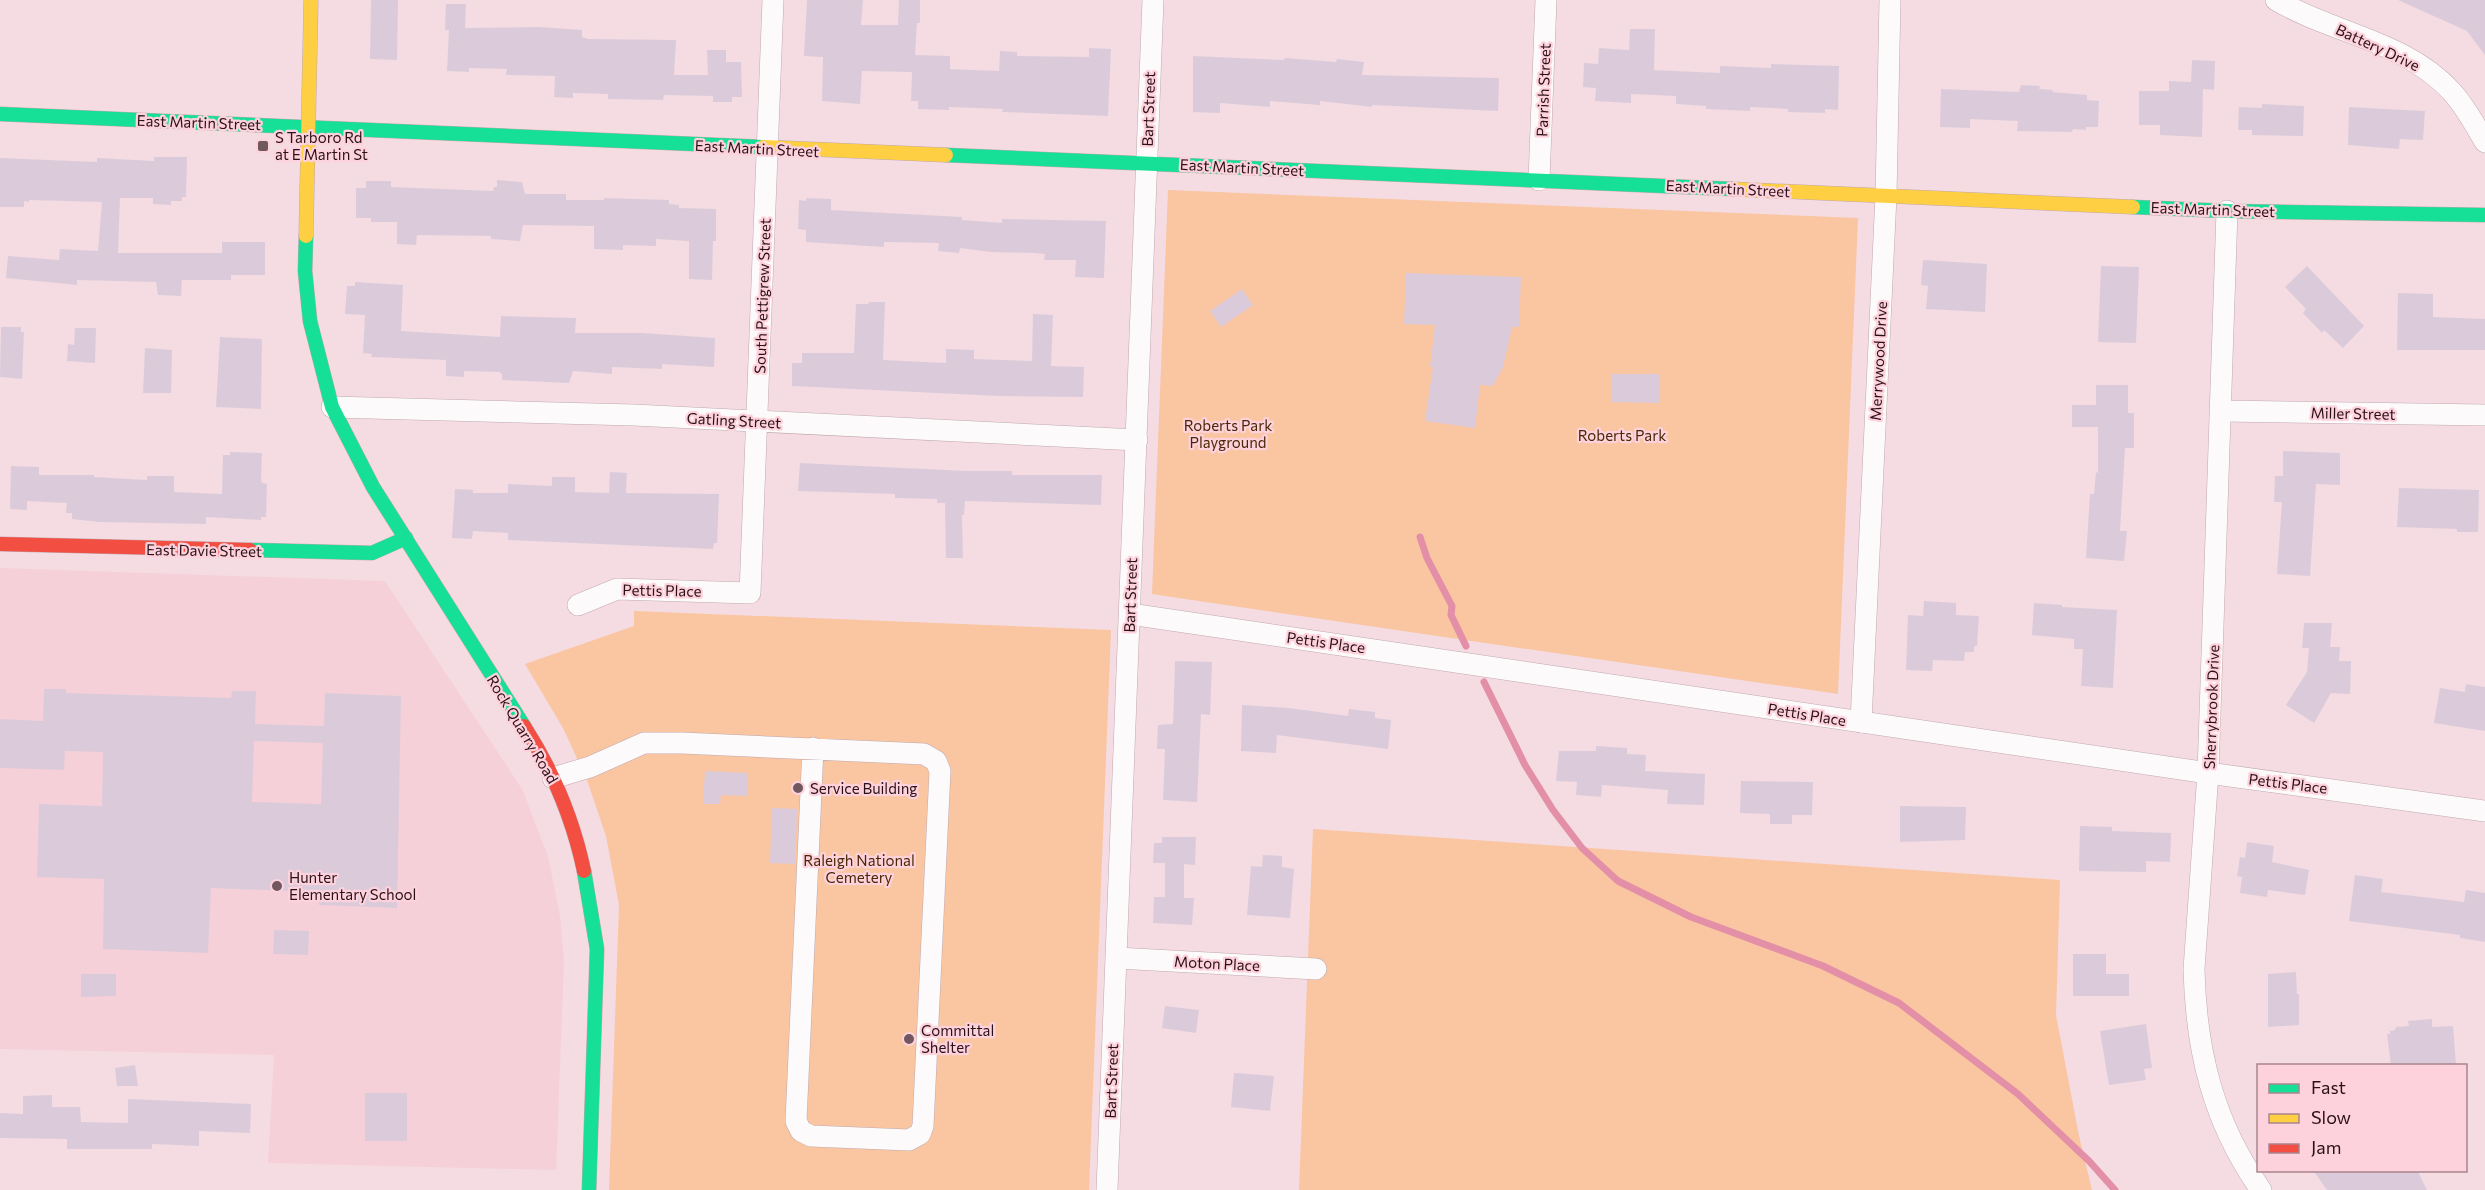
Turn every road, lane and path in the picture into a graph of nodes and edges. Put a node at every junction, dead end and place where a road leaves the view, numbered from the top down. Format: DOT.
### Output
graph roads {
  1 [pos="311,0"];
  2 [pos="773,0"];
  3 [pos="1153,0"];
  4 [pos="1546,0"];
  5 [pos="1890,0"];
  6 [pos="2276,0"];
  7 [pos="0,114"];
  8 [pos="309,126"];
  9 [pos="2485,142"];
  10 [pos="767,149"];
  11 [pos="1146,162"];
  12 [pos="1539,180"];
  13 [pos="1886,196"];
  14 [pos="2227,211"];
  15 [pos="2485,214"];
  16 [pos="332,407"];
  17 [pos="2221,411"];
  18 [pos="2485,415"];
  19 [pos="757,422"];
  20 [pos="1137,440"];
  21 [pos="406,538"];
  22 [pos="0,544"];
  23 [pos="750,592"];
  24 [pos="578,605"];
  25 [pos="1130,614"];
  26 [pos="1861,722"];
  27 [pos="813,748"];
  28 [pos="2208,773"];
  29 [pos="553,778"];
  30 [pos="2485,811"];
  31 [pos="1117,958"];
  32 [pos="1317,969"];
  33 [pos="589,1190"];
  34 [pos="1107,1190"];
  35 [pos="2261,1190"];
  1 -- 8 [label="street, Rock Quarry Road"];
  2 -- 10 [label="street, South Pettigrew Street"];
  3 -- 11 [label="street, Bart Street"];
  4 -- 12 [label="street, Parrish Street"];
  5 -- 13 [label="street, Merrywood Drive"];
  6 -- 9 [label="street, Battery Drive"];
  7 -- 8 [label="street, East Martin Street"];
  8 -- 10 [label="street, East Martin Street"];
  8 -- 16 [label="street, Rock Quarry Road"];
  10 -- 11 [label="street, East Martin Street"];
  10 -- 19 [label="street, South Pettigrew Street"];
  11 -- 12 [label="street, East Martin Street"];
  11 -- 20 [label="street, Bart Street"];
  12 -- 13 [label="street, East Martin Street"];
  13 -- 14 [label="street, East Martin Street"];
  13 -- 26 [label="street, Merrywood Drive"];
  14 -- 15 [label="street, East Martin Street"];
  14 -- 17 [label="street, Sherrybrook Drive"];
  16 -- 19 [label="street, Gatling Street"];
  16 -- 21 [label="street, Rock Quarry Road"];
  17 -- 18 [label="street, Miller Street"];
  17 -- 28 [label="street, Sherrybrook Drive"];
  19 -- 20 [label="street, Gatling Street"];
  19 -- 23 [label="street, South Pettigrew Street"];
  20 -- 25 [label="street, Bart Street"];
  21 -- 22 [label="street, East Davie Street"];
  21 -- 29 [label="street, Rock Quarry Road"];
  23 -- 24 [label="street, Pettis Place"];
  25 -- 26 [label="street, Pettis Place"];
  25 -- 31 [label="street, Bart Street"];
  26 -- 28 [label="street, Pettis Place"];
  27 -- 27 [label="street"];
  27 -- 29 [label="street"];
  28 -- 30 [label="street, Pettis Place"];
  28 -- 35 [label="street, Sherrybrook Drive"];
  29 -- 33 [label="street, Rock Quarry Road"];
  31 -- 32 [label="street, Moton Place"];
  31 -- 34 [label="street, Bart Street"];
}
